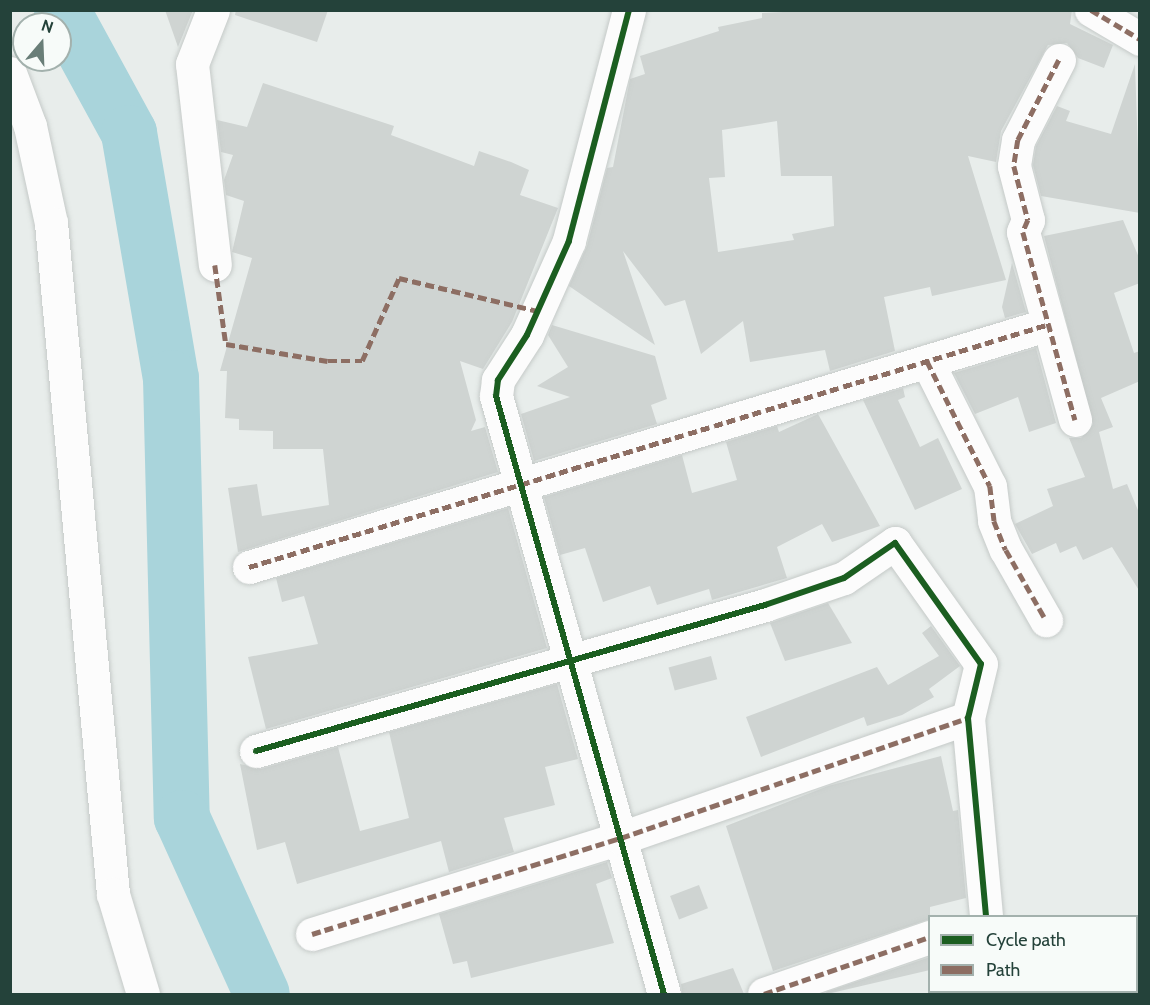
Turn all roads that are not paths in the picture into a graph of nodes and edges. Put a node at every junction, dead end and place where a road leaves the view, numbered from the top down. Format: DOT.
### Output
graph roads {
  1 [pos="213,10"];
  2 [pos="629,10"];
  3 [pos="1091,10"];
  4 [pos="1140,39"];
  5 [pos="1059,60"];
  6 [pos="10,73"];
  7 [pos="215,265"];
  8 [pos="1046,325"];
  9 [pos="927,361"];
  10 [pos="1074,420"];
  11 [pos="521,485"];
  12 [pos="249,567"];
  13 [pos="1046,620"];
  14 [pos="570,657"];
  15 [pos="968,718"];
  16 [pos="256,752"];
  17 [pos="621,838"];
  18 [pos="986,915"];
  19 [pos="312,934"];
  20 [pos="928,938"];
  21 [pos="143,994"];
  22 [pos="664,994"];
  23 [pos="764,994"];
  1 -- 7 [label="street"];
  2 -- 11 [label="street"];
  3 -- 4 [label="street"];
  5 -- 8 [label="street"];
  6 -- 21 [label="street"];
  8 -- 9 [label="street"];
  8 -- 10 [label="street"];
  9 -- 11 [label="street"];
  9 -- 13 [label="street"];
  11 -- 12 [label="street"];
  11 -- 14 [label="street"];
  14 -- 15 [label="street"];
  14 -- 16 [label="street"];
  14 -- 17 [label="street"];
  15 -- 17 [label="street"];
  15 -- 18 [label="street"];
  17 -- 19 [label="street"];
  17 -- 22 [label="street"];
  20 -- 23 [label="street"];
}
